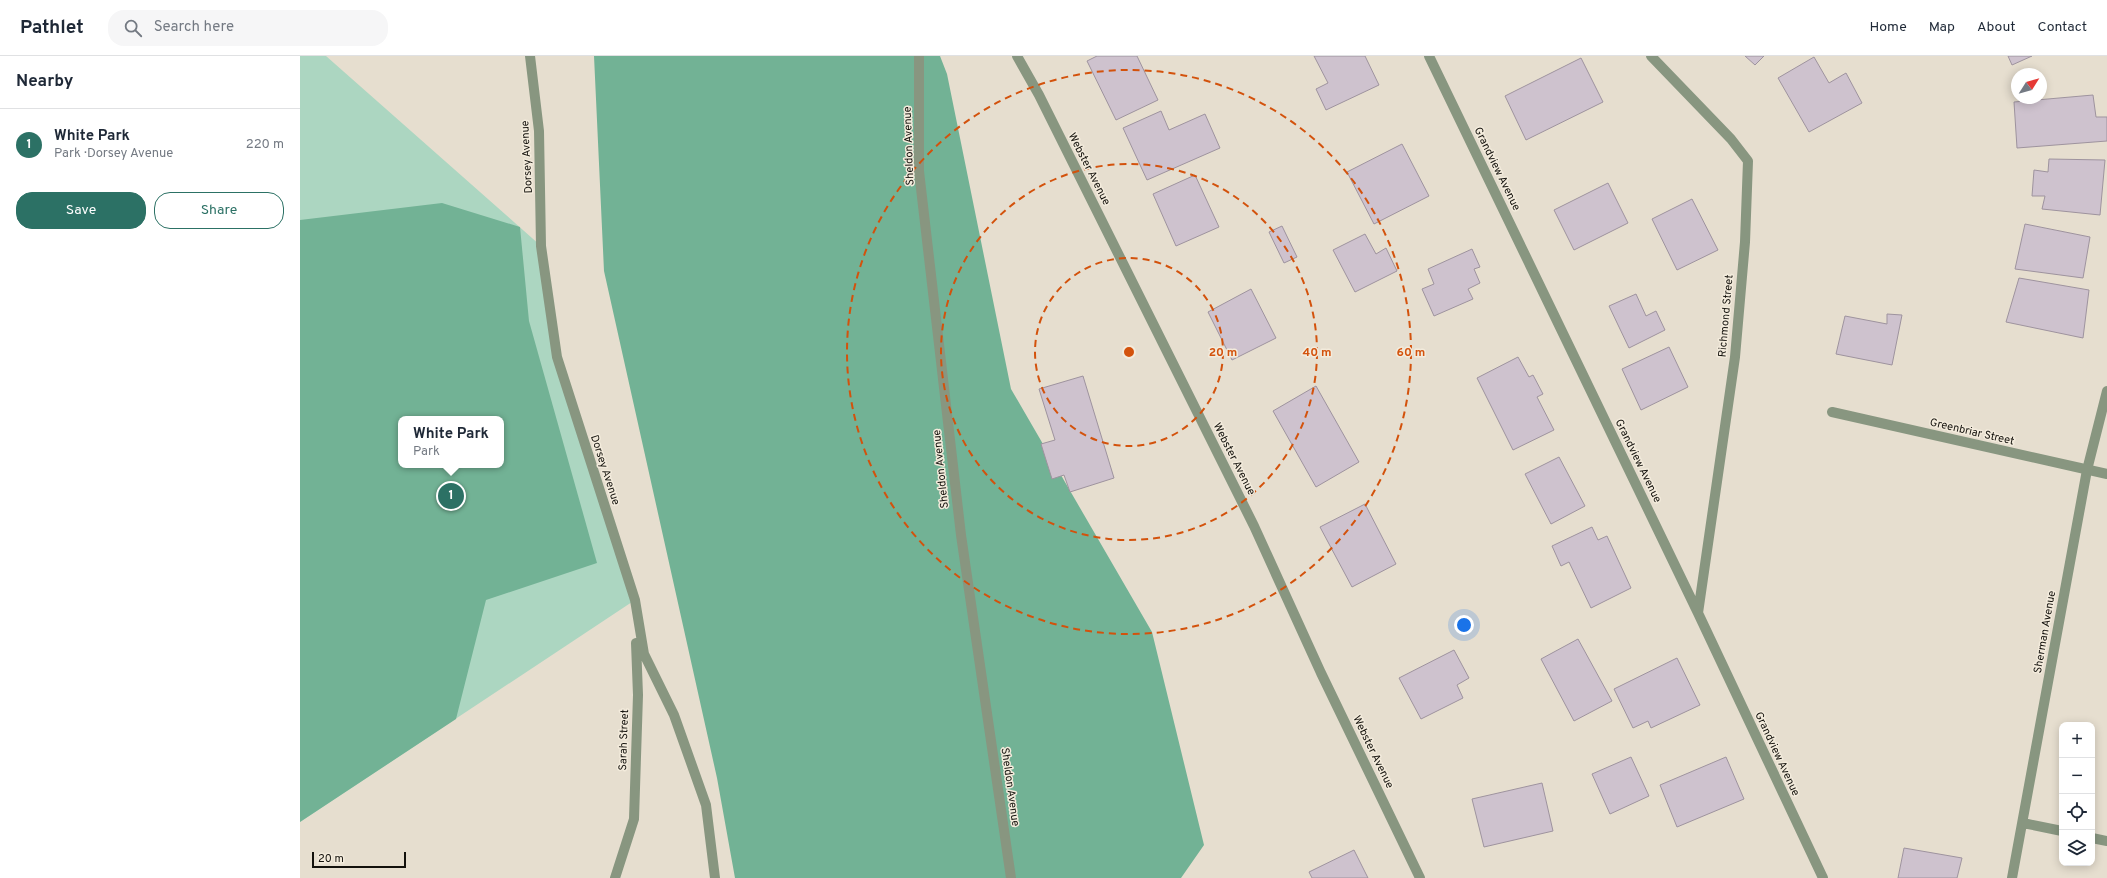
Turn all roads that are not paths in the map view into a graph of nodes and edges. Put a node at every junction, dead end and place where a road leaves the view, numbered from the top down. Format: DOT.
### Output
graph roads {
  1 [pos="525,56"];
  2 [pos="530,56"];
  3 [pos="919,56"];
  4 [pos="1017,56"];
  5 [pos="1429,56"];
  6 [pos="1651,56"];
  7 [pos="530,70"];
  8 [pos="2107,391"];
  9 [pos="1832,412"];
  10 [pos="2087,470"];
  11 [pos="2107,474"];
  12 [pos="635,600"];
  13 [pos="1698,613"];
  14 [pos="2023,823"];
  15 [pos="2059,831"];
  16 [pos="2095,839"];
  17 [pos="2107,841"];
  18 [pos="615,878"];
  19 [pos="715,878"];
  20 [pos="1011,878"];
  21 [pos="1420,878"];
  22 [pos="1823,878"];
  23 [pos="2012,878"];
  1 -- 7 [label="street"];
  2 -- 7 [label="street, Dorsey Avenue"];
  3 -- 20 [label="street, Sheldon Avenue"];
  4 -- 21 [label="street, Webster Avenue"];
  5 -- 13 [label="street, Grandview Avenue"];
  6 -- 13 [label="street, Richmond Street"];
  7 -- 12 [label="street, Dorsey Avenue"];
  8 -- 10 [label="street, Sherman Avenue"];
  9 -- 10 [label="street, Greenbriar Street"];
  10 -- 11 [label="street, Greenbriar Street"];
  10 -- 14 [label="street, Sherman Avenue"];
  12 -- 18 [label="street, Sarah Street"];
  12 -- 19 [label="street, Dorsey Avenue"];
  13 -- 22 [label="street, Grandview Avenue"];
  14 -- 15 [label="street"];
  14 -- 23 [label="street, Sherman Avenue"];
  16 -- 17 [label="street"];
}
